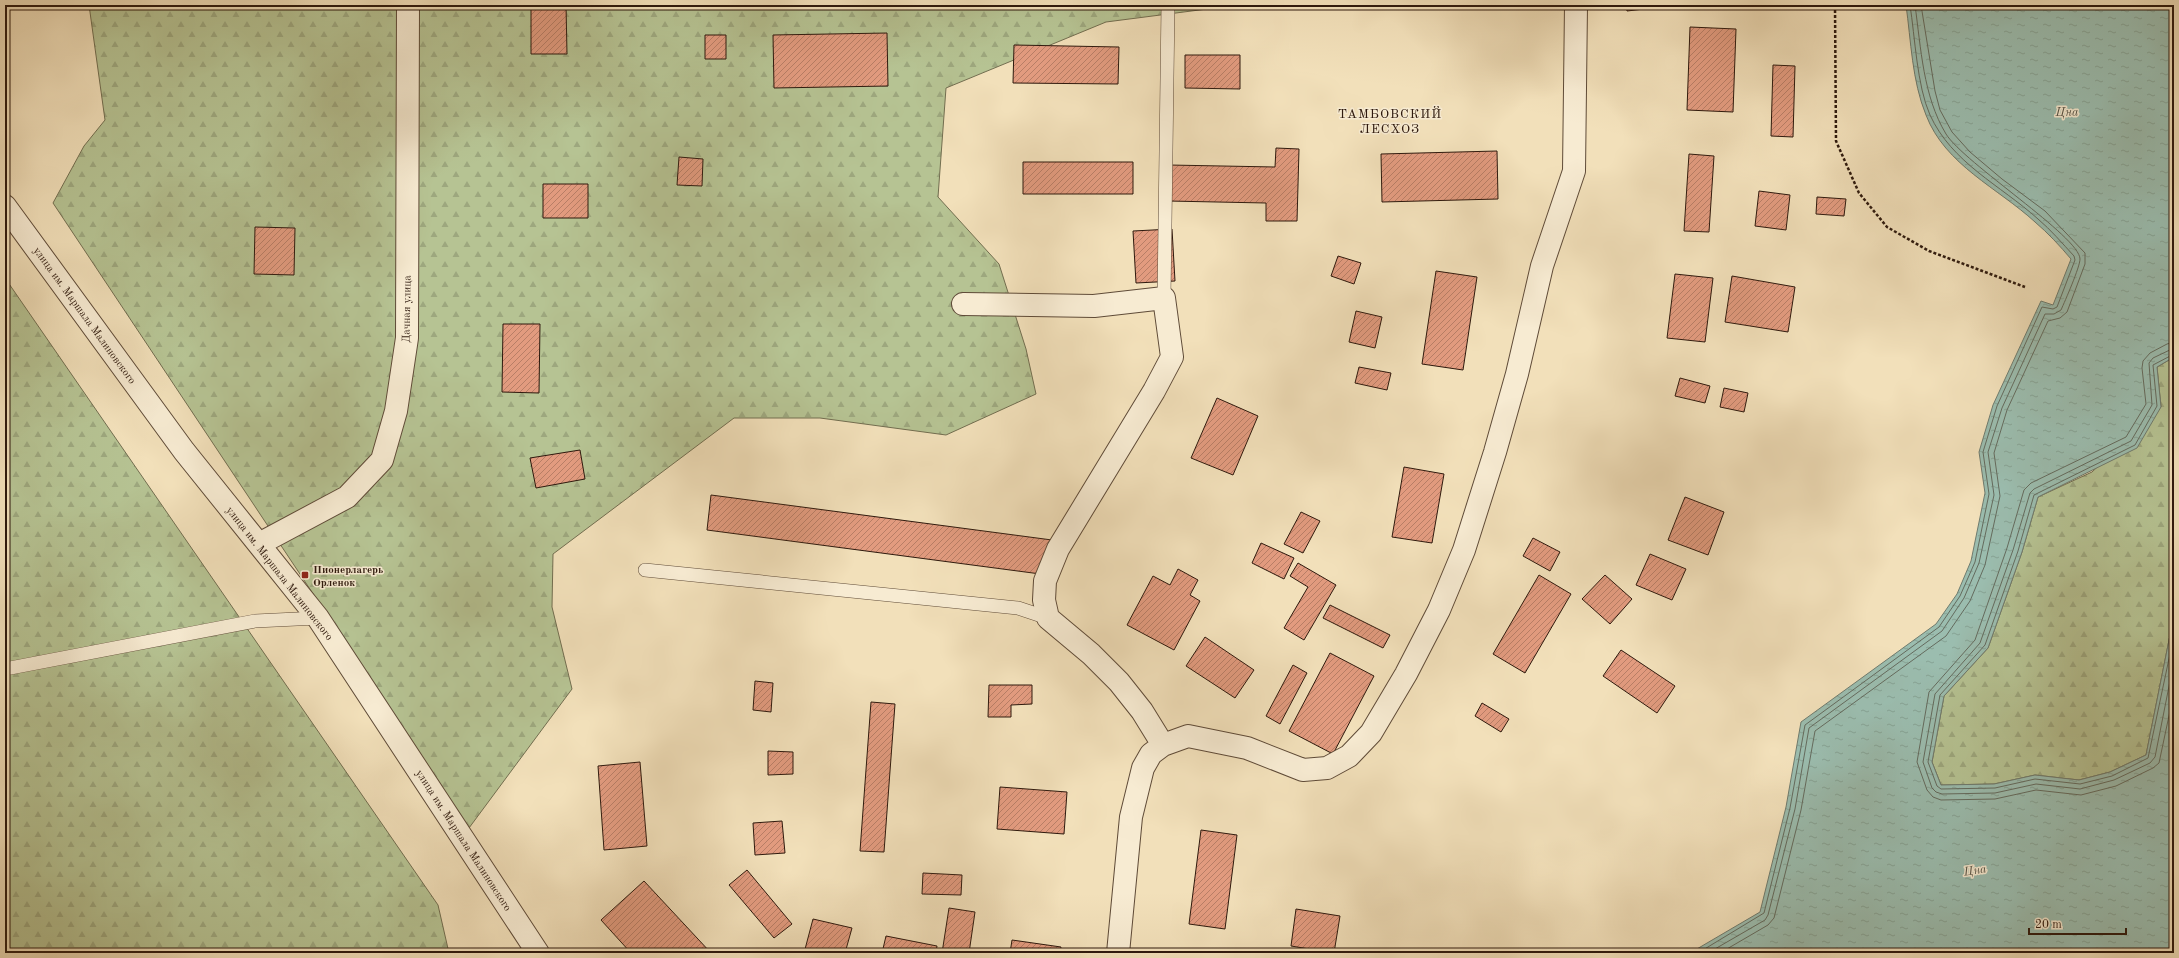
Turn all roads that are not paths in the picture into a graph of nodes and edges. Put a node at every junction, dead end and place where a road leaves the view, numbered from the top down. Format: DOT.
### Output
graph roads {
  1 [pos="408,5"];
  2 [pos="1168,5"];
  3 [pos="1576,5"];
  4 [pos="5,206"];
  5 [pos="1164,298"];
  6 [pos="963,304"];
  7 [pos="259,544"];
  8 [pos="645,570"];
  9 [pos="318,618"];
  10 [pos="1048,618"];
  11 [pos="5,669"];
  12 [pos="1162,745"];
  13 [pos="538,953"];
  14 [pos="1118,953"];
  1 -- 7 [label="street, Дачная улица"];
  2 -- 5 [label="lane"];
  3 -- 12 [label="street"];
  4 -- 7 [label="street, улица им. Маршала Малиновского"];
  5 -- 6 [label="street"];
  5 -- 10 [label="street"];
  7 -- 9 [label="street, улица им. Маршала Малиновского"];
  8 -- 10 [label="lane"];
  9 -- 11 [label="lane"];
  9 -- 13 [label="street, улица им. Маршала Малиновского"];
  10 -- 12 [label="street"];
  12 -- 14 [label="street"];
}
